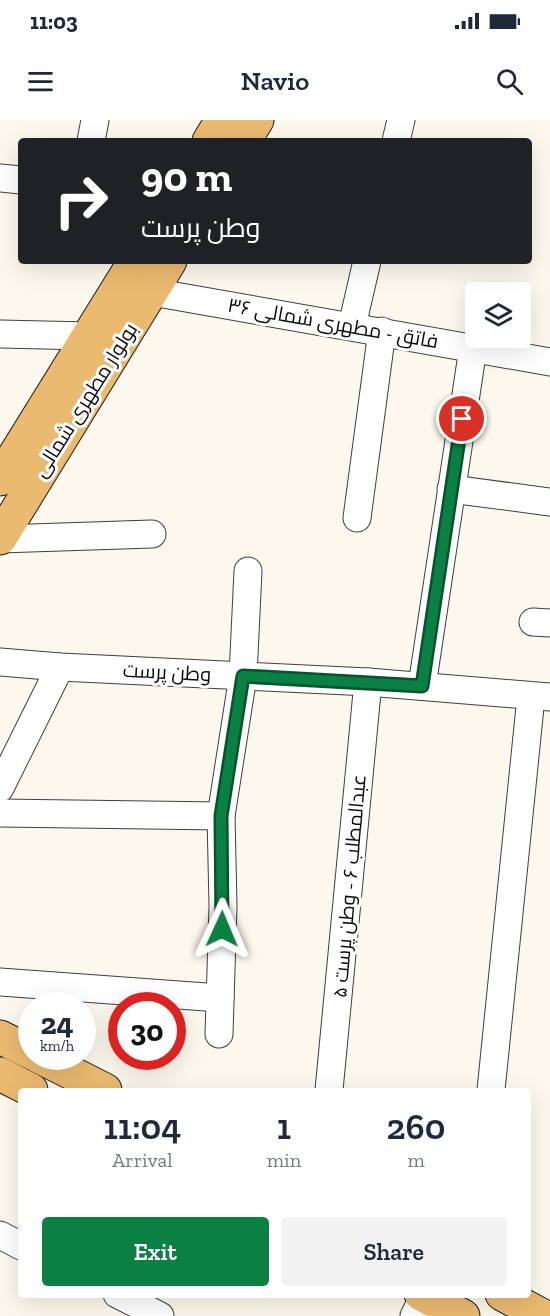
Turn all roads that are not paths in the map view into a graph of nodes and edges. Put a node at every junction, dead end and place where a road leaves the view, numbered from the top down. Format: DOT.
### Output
graph roads {
  1 [pos="95,120"];
  2 [pos="222,120"];
  3 [pos="257,120"];
  4 [pos="401,120"];
  5 [pos="91,138"];
  6 [pos="211,138"];
  7 [pos="246,138"];
  8 [pos="397,138"];
  9 [pos="0,178"];
  10 [pos="18,180"];
  11 [pos="133,264"];
  12 [pos="168,264"];
  13 [pos="366,264"];
  14 [pos="152,291"];
  15 [pos="352,326"];
  16 [pos="382,331"];
  17 [pos="0,334"];
  18 [pos="88,336"];
  19 [pos="465,347"];
  20 [pos="473,348"];
  21 [pos="550,362"];
  22 [pos="0,479"];
  23 [pos="452,489"];
  24 [pos="550,502"];
  25 [pos="357,518"];
  26 [pos="152,534"];
  27 [pos="0,539"];
  28 [pos="248,571"];
  29 [pos="0,662"];
  30 [pos="60,667"];
  31 [pos="243,676"];
  32 [pos="368,682"];
  33 [pos="422,686"];
  34 [pos="540,697"];
  35 [pos="0,788"];
  36 [pos="0,813"];
  37 [pos="221,816"];
  38 [pos="0,982"];
  39 [pos="220,998"];
  40 [pos="219,1034"];
  41 [pos="0,1037"];
  42 [pos="18,1046"];
  43 [pos="66,1070"];
  44 [pos="0,1074"];
  45 [pos="27,1088"];
  46 [pos="101,1088"];
  47 [pos="330,1088"];
  48 [pos="491,1088"];
  49 [pos="0,1235"];
  50 [pos="18,1244"];
  51 [pos="125,1298"];
  52 [pos="509,1298"];
  53 [pos="420,1302"];
  54 [pos="160,1316"];
  55 [pos="463,1316"];
  56 [pos="543,1316"];
  1 -- 5 [label="street"];
  2 -- 6 [label="main road"];
  3 -- 7 [label="main road"];
  4 -- 8 [label="street"];
  9 -- 10 [label="street"];
  11 -- 18 [label="main road, بولوار مطهری شمالی"];
  12 -- 14 [label="main road, بولوار مطهری شمالی"];
  13 -- 15 [label="street"];
  14 -- 15 [label="street, فاتق - مطهری شمالی ۳۶"];
  14 -- 27 [label="main road, بولوار مطهری شمالی"];
  15 -- 16 [label="street, فاتق - مطهری شمالی ۳۶"];
  16 -- 19 [label="street, فاتق - مطهری شمالی ۳۶"];
  16 -- 25 [label="street"];
  17 -- 18 [label="street"];
  18 -- 22 [label="main road, بولوار مطهری شمالی"];
  20 -- 21 [label="street, فاتق - مطهری شمالی ۳۶"];
  20 -- 23 [label="street"];
  23 -- 24 [label="street"];
  23 -- 33 [label="street"];
  26 -- 27 [label="street"];
  28 -- 31 [label="street"];
  29 -- 30 [label="street, وطن پرست"];
  30 -- 31 [label="street, وطن پرست"];
  30 -- 35 [label="street"];
  31 -- 32 [label="street, وطن پرست"];
  31 -- 37 [label="street"];
  32 -- 33 [label="street, وطن پرست"];
  32 -- 47 [label="street, عبدالمطلب ۶ - وطن پرست ۵"];
  33 -- 34 [label="street, وطن پرست"];
  34 -- 48 [label="street"];
  36 -- 37 [label="street"];
  37 -- 39 [label="street"];
  38 -- 39 [label="street"];
  39 -- 40 [label="street"];
  41 -- 42 [label="main road"];
  43 -- 46 [label="main road"];
  44 -- 45 [label="main road"];
  49 -- 50 [label="street"];
  51 -- 54 [label="street"];
  52 -- 56 [label="main road"];
  53 -- 55 [label="main road"];
}
